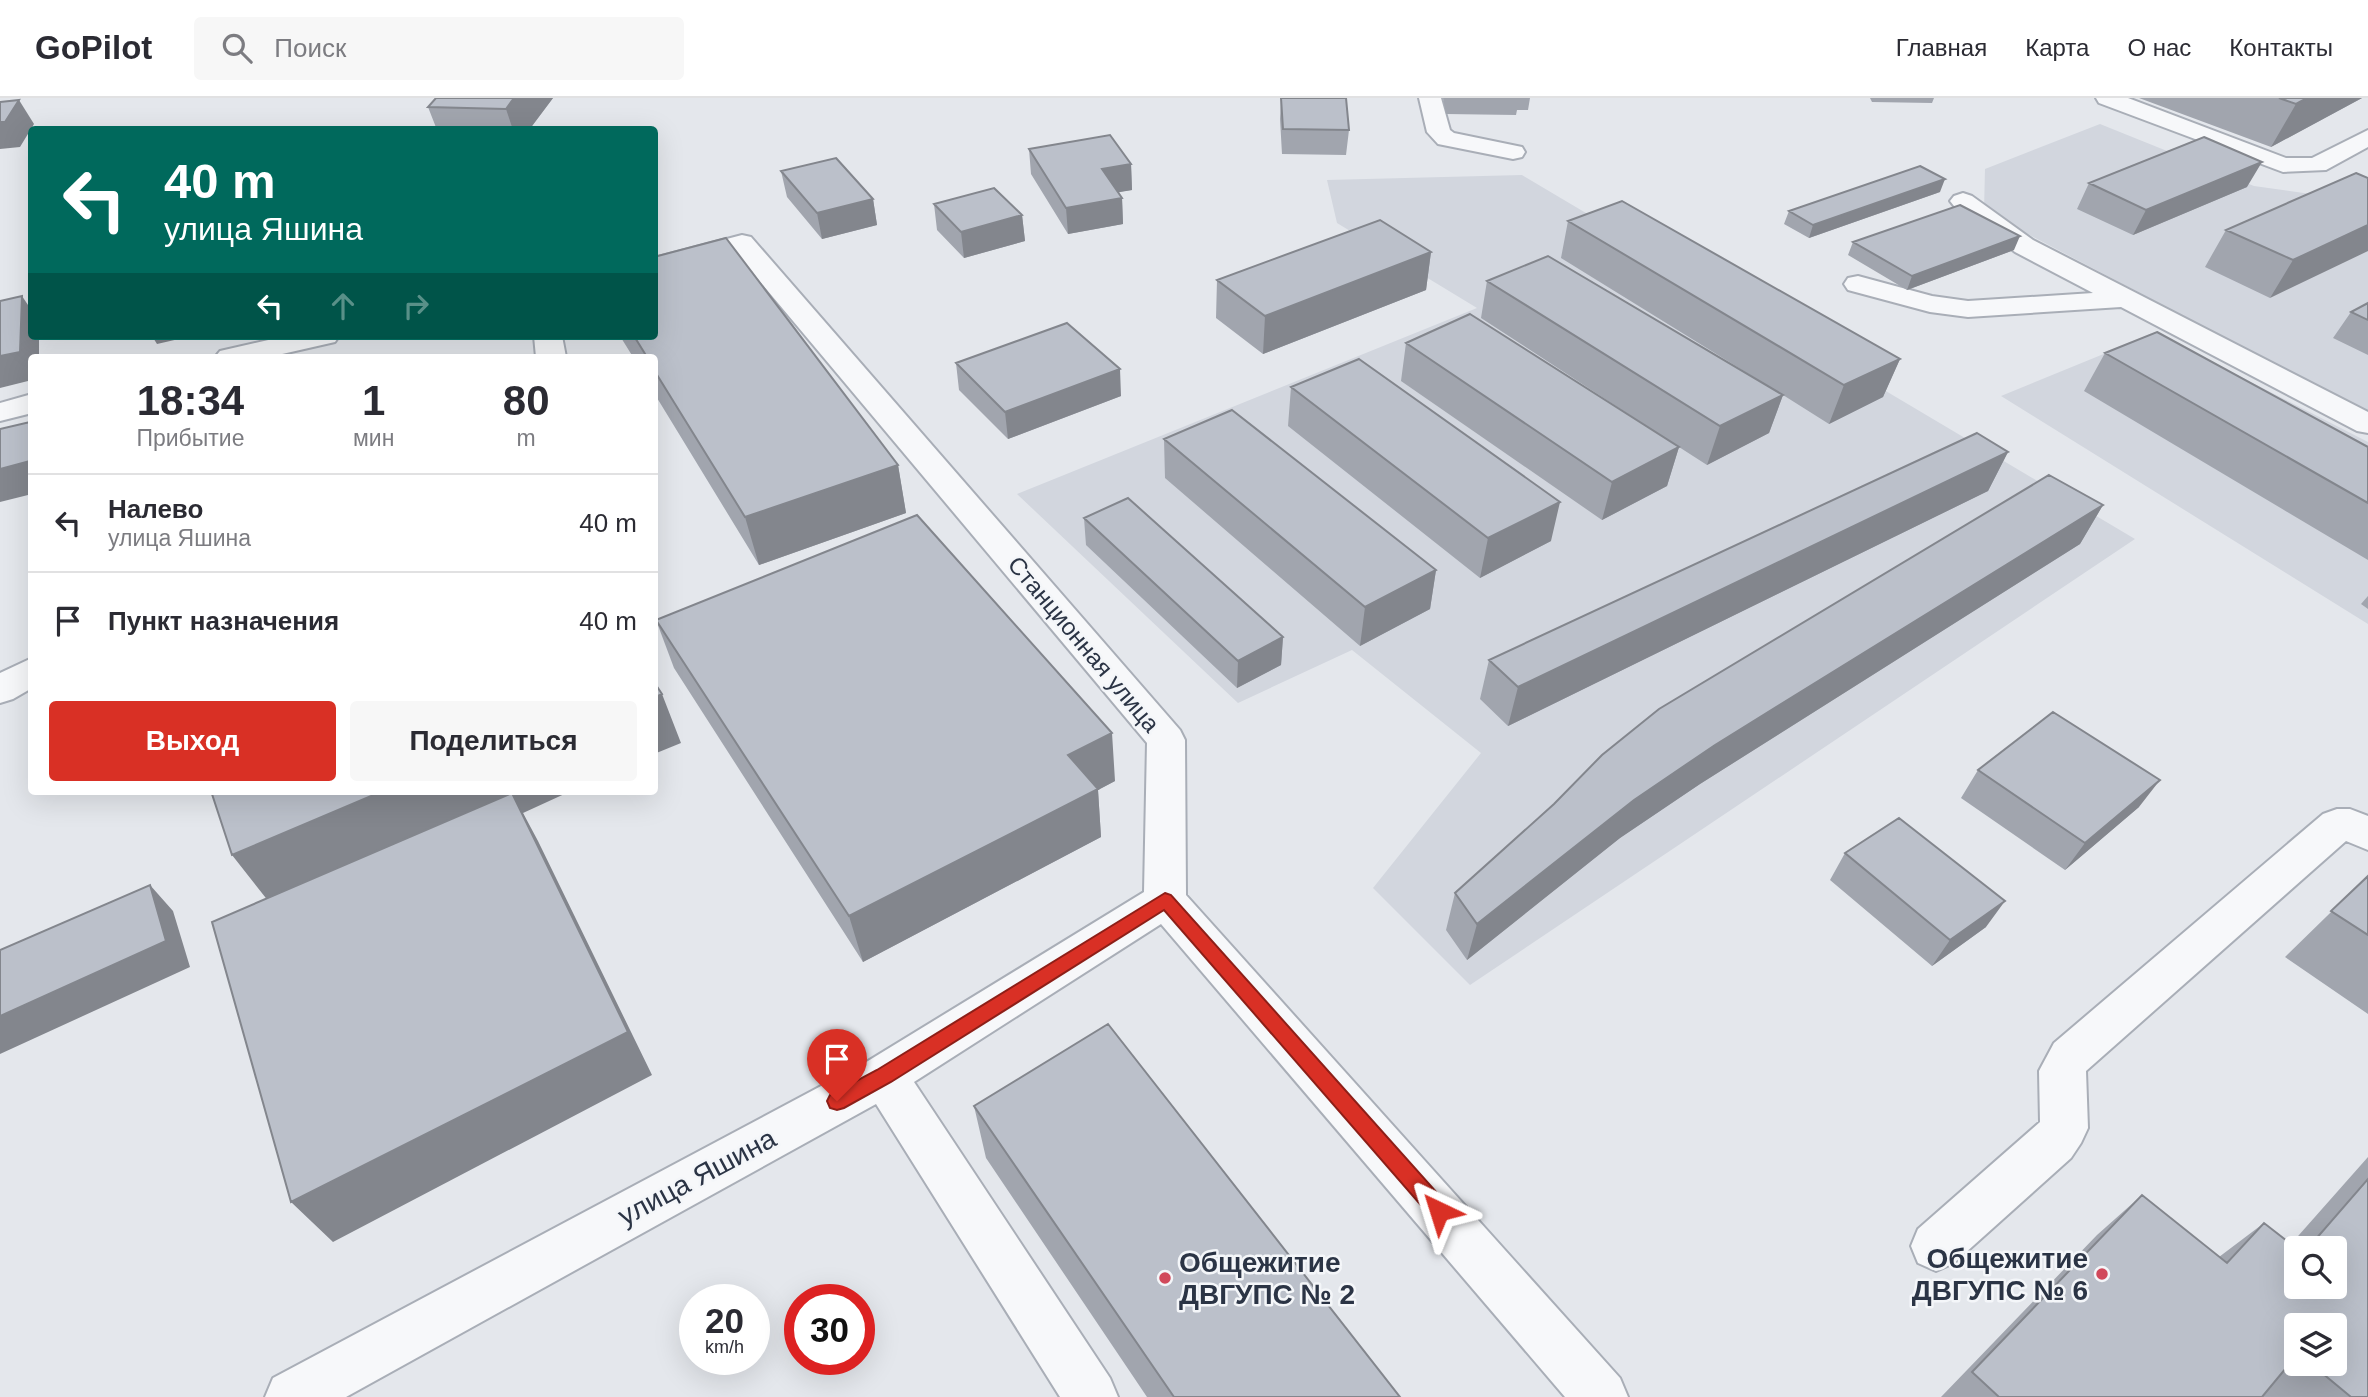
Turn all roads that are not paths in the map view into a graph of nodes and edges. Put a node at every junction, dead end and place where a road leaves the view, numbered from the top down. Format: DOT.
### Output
graph roads {
  1 [pos="1430,98"];
  2 [pos="2107,98"];
  3 [pos="2368,137"];
  4 [pos="1513,152"];
  5 [pos="1963,201"];
  6 [pos="658,264"];
  7 [pos="1858,285"];
  8 [pos="2122,299"];
  9 [pos="307,340"];
  10 [pos="244,354"];
  11 [pos="28,404"];
  12 [pos="0,412"];
  13 [pos="2368,424"];
  14 [pos="28,673"];
  15 [pos="0,690"];
  16 [pos="2368,834"];
  17 [pos="1165,900"];
  18 [pos="884,1076"];
  19 [pos="1936,1246"];
  20 [pos="292,1397"];
  21 [pos="1091,1397"];
  22 [pos="1601,1397"];
  1 -- 4 [label="street"];
  2 -- 3 [label="street"];
  5 -- 8 [label="street"];
  6 -- 17 [label="street, Станционная улица"];
  7 -- 8 [label="street"];
  8 -- 13 [label="street"];
  9 -- 10 [label="street"];
  11 -- 12 [label="street"];
  14 -- 15 [label="street"];
  16 -- 19 [label="street"];
  17 -- 18 [label="street, улица Яшина"];
  17 -- 22 [label="street"];
  18 -- 20 [label="street, улица Яшина"];
  18 -- 21 [label="street"];
}
